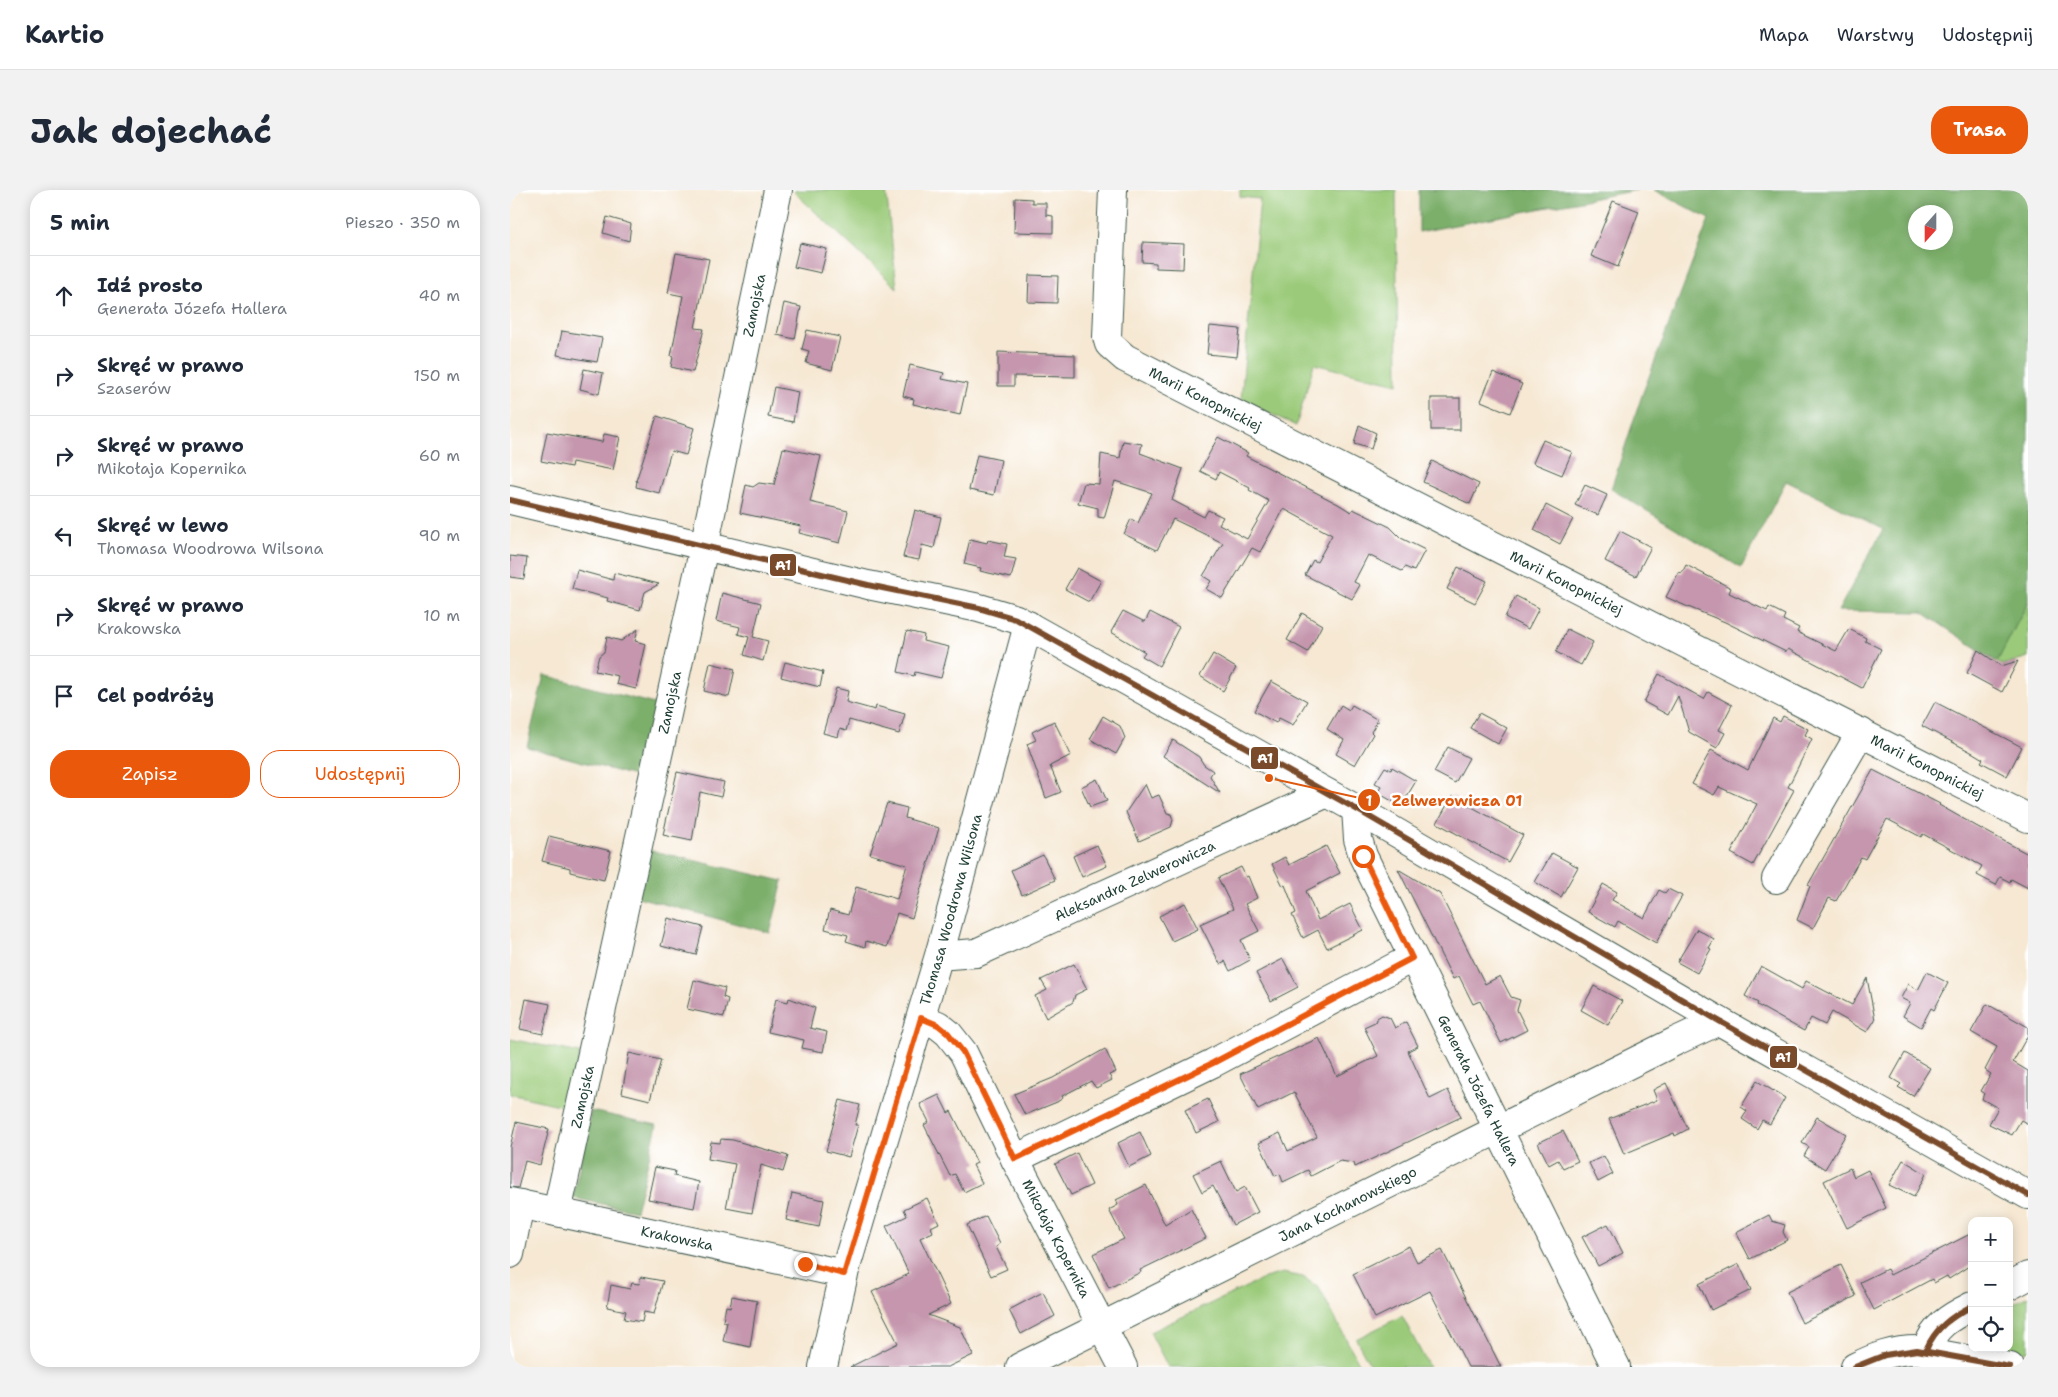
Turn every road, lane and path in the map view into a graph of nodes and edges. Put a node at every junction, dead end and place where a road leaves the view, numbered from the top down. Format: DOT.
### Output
graph roads {
  1 [pos="778,190"];
  2 [pos="1113,190"];
  3 [pos="510,500"];
  4 [pos="704,547"];
  5 [pos="1028,625"];
  6 [pos="1861,732"];
  7 [pos="1327,793"];
  8 [pos="1356,809"];
  9 [pos="2028,818"];
  10 [pos="1776,879"];
  11 [pos="940,952"];
  12 [pos="1412,958"];
  13 [pos="1680,998"];
  14 [pos="921,1018"];
  15 [pos="1719,1021"];
  16 [pos="1676,1041"];
  17 [pos="1498,1130"];
  18 [pos="1015,1159"];
  19 [pos="2028,1195"];
  20 [pos="515,1203"];
  21 [pos="557,1212"];
  22 [pos="510,1254"];
  23 [pos="844,1274"];
  24 [pos="2028,1276"];
  25 [pos="2013,1284"];
  26 [pos="1970,1307"];
  27 [pos="1103,1327"];
  28 [pos="1926,1350"];
  29 [pos="823,1367"];
  30 [pos="1020,1367"];
  31 [pos="1123,1367"];
  32 [pos="1616,1367"];
  33 [pos="1855,1367"];
  34 [pos="2010,1367"];
  1 -- 4 [label="street, Zamojska"];
  2 -- 6 [label="street, Marii Konopnickiej"];
  3 -- 4 [label="street"];
  4 -- 5 [label="street"];
  4 -- 21 [label="street, Zamojska"];
  5 -- 7 [label="street"];
  5 -- 11 [label="street, Thomasa Woodrowa Wilsona"];
  6 -- 9 [label="street, Marii Konopnickiej"];
  6 -- 10 [label="street"];
  7 -- 8 [label="street"];
  7 -- 11 [label="street, Aleksandra Zelwerowicza"];
  8 -- 12 [label="street, Generała Józefa Hallera"];
  8 -- 13 [label="street"];
  11 -- 14 [label="street, Thomasa Woodrowa Wilsona"];
  12 -- 17 [label="street, Generała Józefa Hallera"];
  12 -- 18 [label="street"];
  13 -- 15 [label="street"];
  13 -- 16 [label="street"];
  14 -- 18 [label="street, Mikołaja Kopernika"];
  14 -- 23 [label="street, Thomasa Woodrowa Wilsona"];
  15 -- 16 [label="street, Jana Kochanowskiego"];
  15 -- 19 [label="street"];
  16 -- 17 [label="street, Jana Kochanowskiego"];
  17 -- 27 [label="street, Jana Kochanowskiego"];
  17 -- 32 [label="street, Generała Józefa Hallera"];
  18 -- 27 [label="street, Mikołaja Kopernika"];
  20 -- 21 [label="street, Krakowska"];
  20 -- 22 [label="street"];
  21 -- 23 [label="street, Krakowska"];
  23 -- 29 [label="street, Thomasa Woodrowa Wilsona"];
  24 -- 25 [label="street"];
  26 -- 28 [label="street"];
  27 -- 30 [label="street, Jana Kochanowskiego"];
  27 -- 31 [label="street, Mikołaja Kopernika"];
  28 -- 33 [label="street"];
  28 -- 34 [label="street"];
}
